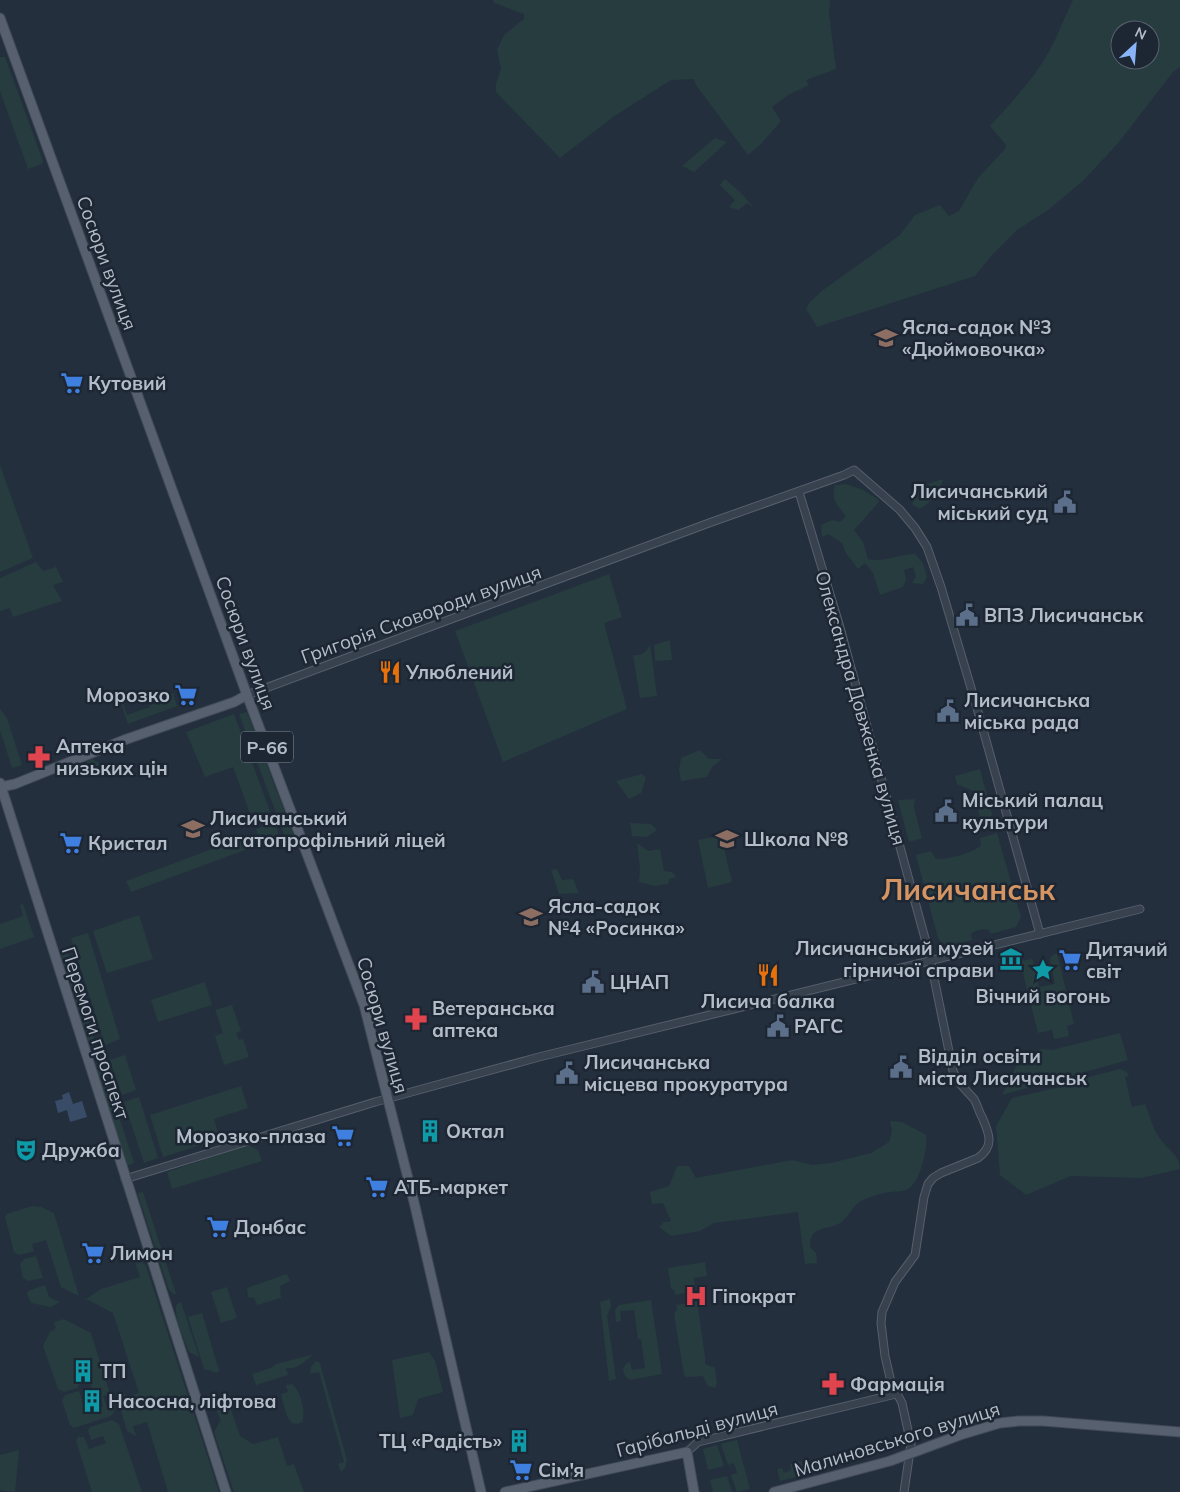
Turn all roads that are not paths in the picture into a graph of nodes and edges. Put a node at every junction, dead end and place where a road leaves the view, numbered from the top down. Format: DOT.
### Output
graph roads {
  1 [pos="0,18"];
  2 [pos="799,492"];
  3 [pos="248,695"];
  4 [pos="0,786"];
  5 [pos="1140,909"];
  6 [pos="1040,934"];
  7 [pos="930,962"];
  8 [pos="388,1099"];
  9 [pos="126,1179"];
  10 [pos="896,1394"];
  11 [pos="1180,1432"];
  12 [pos="687,1452"];
  13 [pos="909,1453"];
  14 [pos="226,1492"];
  15 [pos="481,1492"];
  16 [pos="505,1492"];
  17 [pos="694,1492"];
  18 [pos="774,1492"];
  19 [pos="904,1492"];
  1 -- 3 [label="main road, Сосюри вулиця / Р-66"];
  2 -- 3 [label="street, Григорія Сковороди вулиця"];
  2 -- 6 [label="street, Григорія Сковороди вулиця"];
  2 -- 7 [label="street, Олександра Довженка вулиця"];
  3 -- 4 [label="main road, Григорія Сковороди вулиця"];
  3 -- 8 [label="main road, Сосюри вулиця / Р-66"];
  4 -- 9 [label="main road, Перемоги проспект"];
  5 -- 6 [label="street"];
  6 -- 7 [label="street"];
  7 -- 8 [label="street"];
  7 -- 10 [label="street, Олександра Довженка вулиця"];
  8 -- 9 [label="street"];
  8 -- 15 [label="main road, Сосюри вулиця / Р-66"];
  9 -- 14 [label="main road, Перемоги проспект"];
  10 -- 12 [label="street, Гарібальді вулиця"];
  10 -- 13 [label="street"];
  11 -- 13 [label="main road, Малиновського вулиця"];
  12 -- 16 [label="main road, Гарібальді вулиця"];
  12 -- 17 [label="main road"];
  13 -- 18 [label="main road, Малиновського вулиця"];
  13 -- 19 [label="street"];
}
